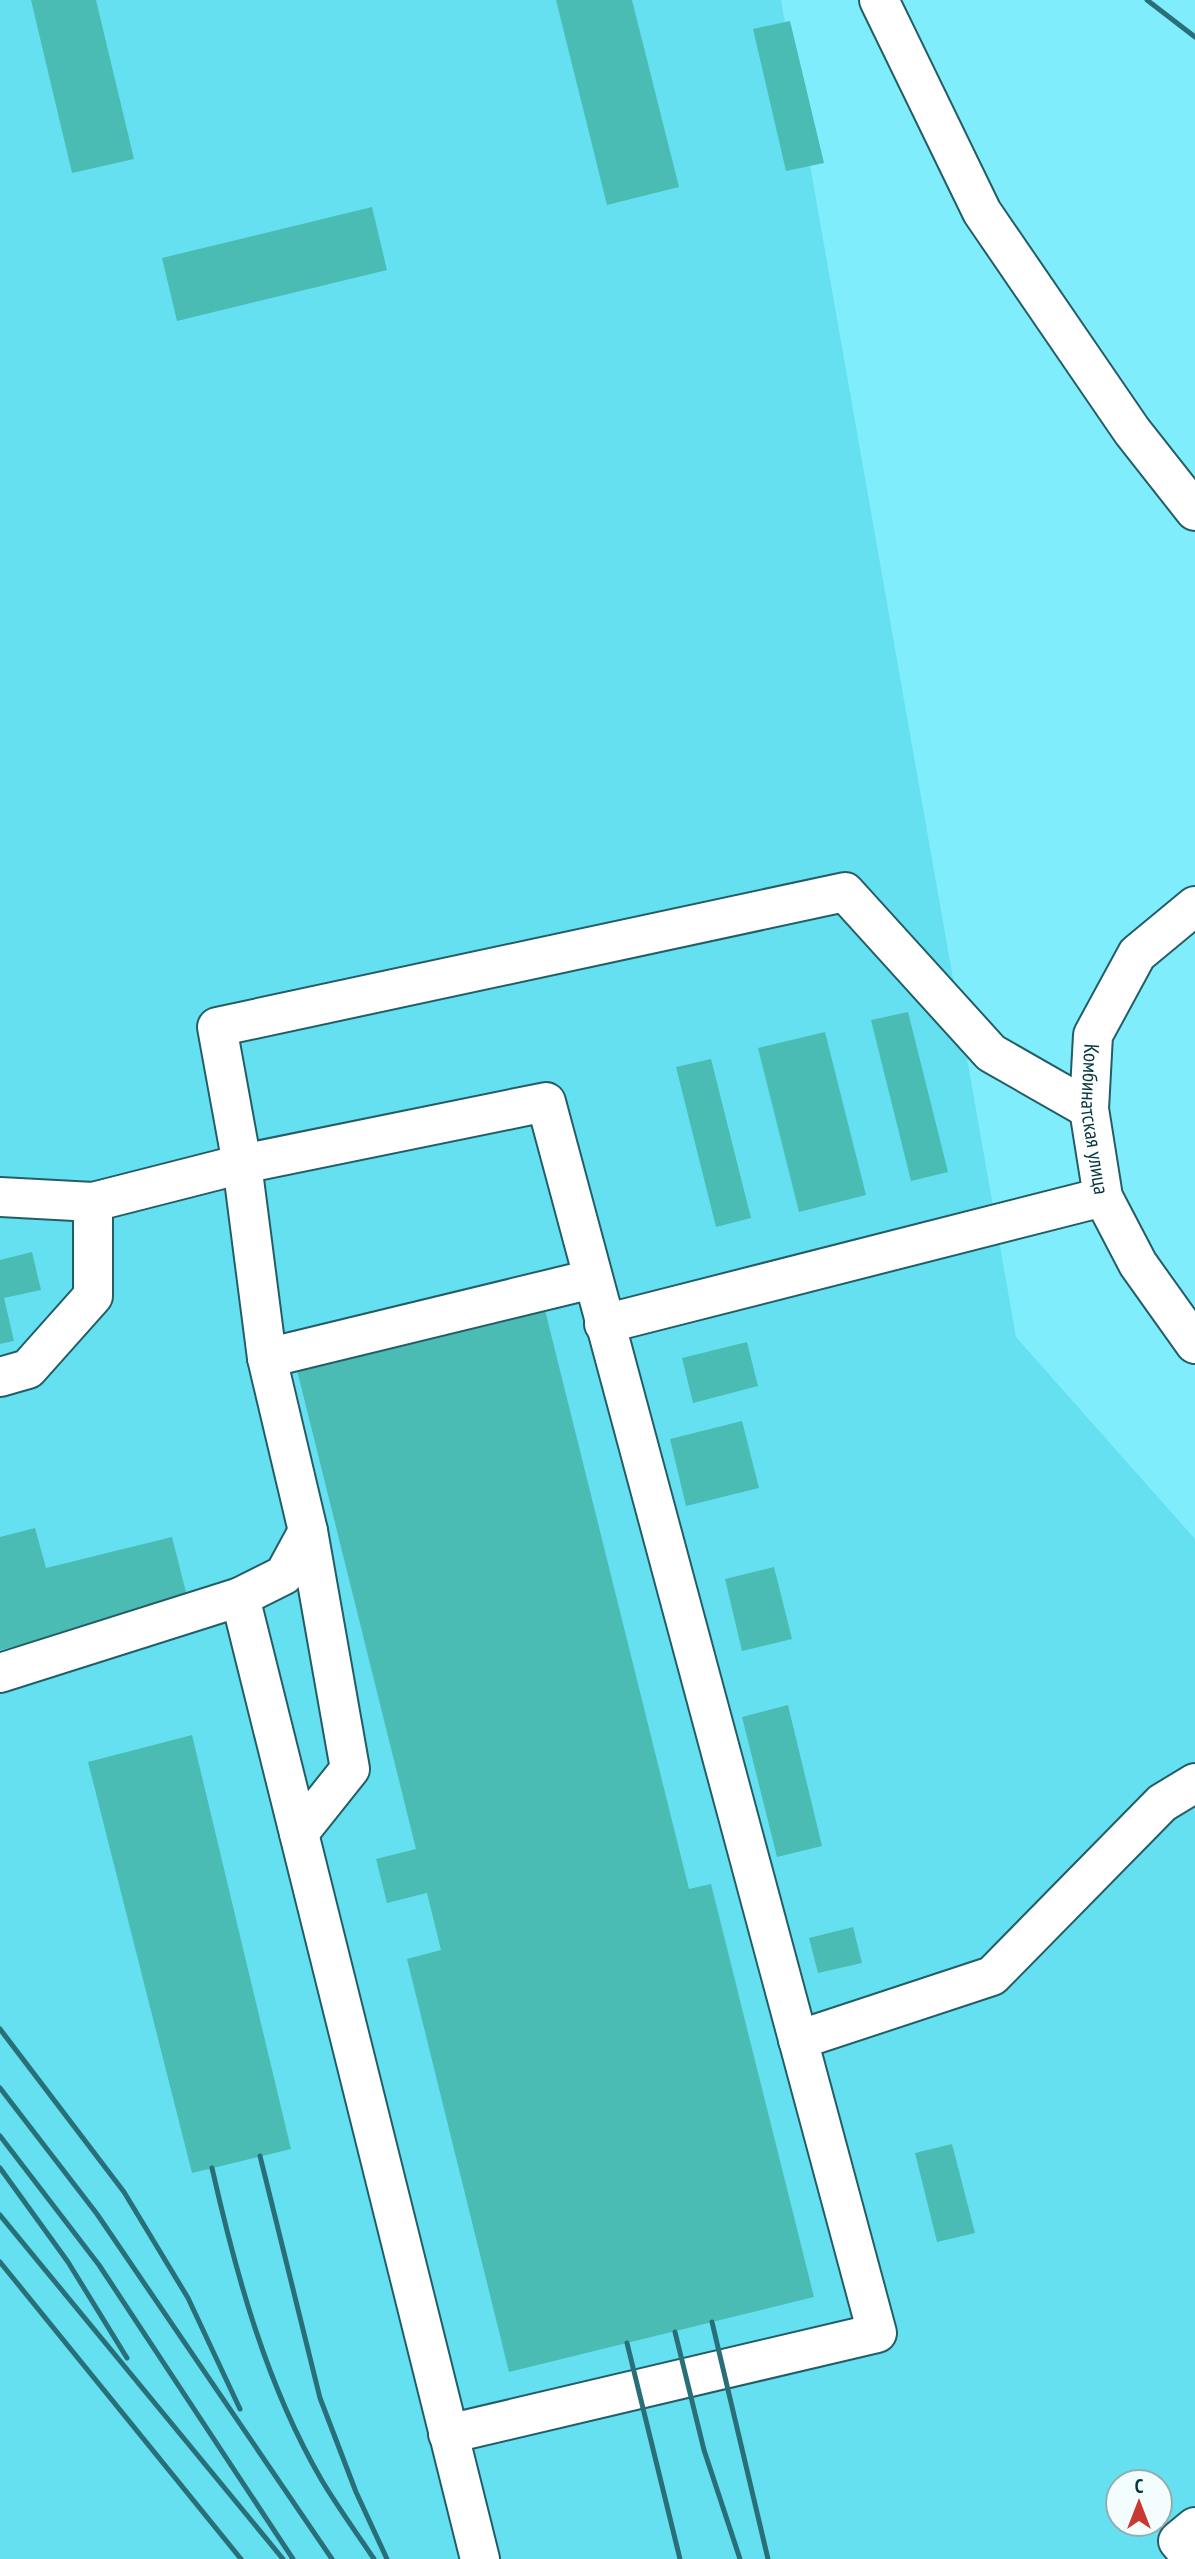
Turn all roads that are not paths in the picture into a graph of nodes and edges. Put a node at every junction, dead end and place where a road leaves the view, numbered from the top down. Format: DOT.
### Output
graph roads {
  1 [pos="879,0"];
  2 [pos="1195,511"];
  3 [pos="1195,906"];
  4 [pos="1089,1109"];
  5 [pos="242,1164"];
  6 [pos="0,1197"];
  7 [pos="1103,1197"];
  8 [pos="93,1202"];
  9 [pos="592,1279"];
  10 [pos="604,1324"];
  11 [pos="1195,1344"];
  12 [pos="267,1358"];
  13 [pos="0,1377"];
  14 [pos="308,1531"];
  15 [pos="240,1597"];
  16 [pos="0,1673"];
  17 [pos="1195,1783"];
  18 [pos="299,1833"];
  19 [pos="798,2040"];
  20 [pos="449,2434"];
  21 [pos="1195,2527"];
  22 [pos="480,2559"];
  23 [pos="1193,2559"];
  1 -- 2 [label="street"];
  3 -- 4 [label="street, Комбинатская улица"];
  4 -- 5 [label="street"];
  4 -- 7 [label="street, Комбинатская улица"];
  5 -- 8 [label="street"];
  5 -- 9 [label="street"];
  5 -- 12 [label="street"];
  6 -- 8 [label="street"];
  7 -- 10 [label="street"];
  7 -- 11 [label="street, Комбинатская улица"];
  8 -- 13 [label="street"];
  9 -- 10 [label="street"];
  9 -- 12 [label="street"];
  10 -- 19 [label="street"];
  12 -- 14 [label="street"];
  14 -- 15 [label="street"];
  14 -- 18 [label="street"];
  15 -- 16 [label="street"];
  15 -- 18 [label="street"];
  17 -- 19 [label="street"];
  18 -- 20 [label="street"];
  19 -- 20 [label="street"];
  20 -- 22 [label="street"];
  21 -- 23 [label="street"];
}
